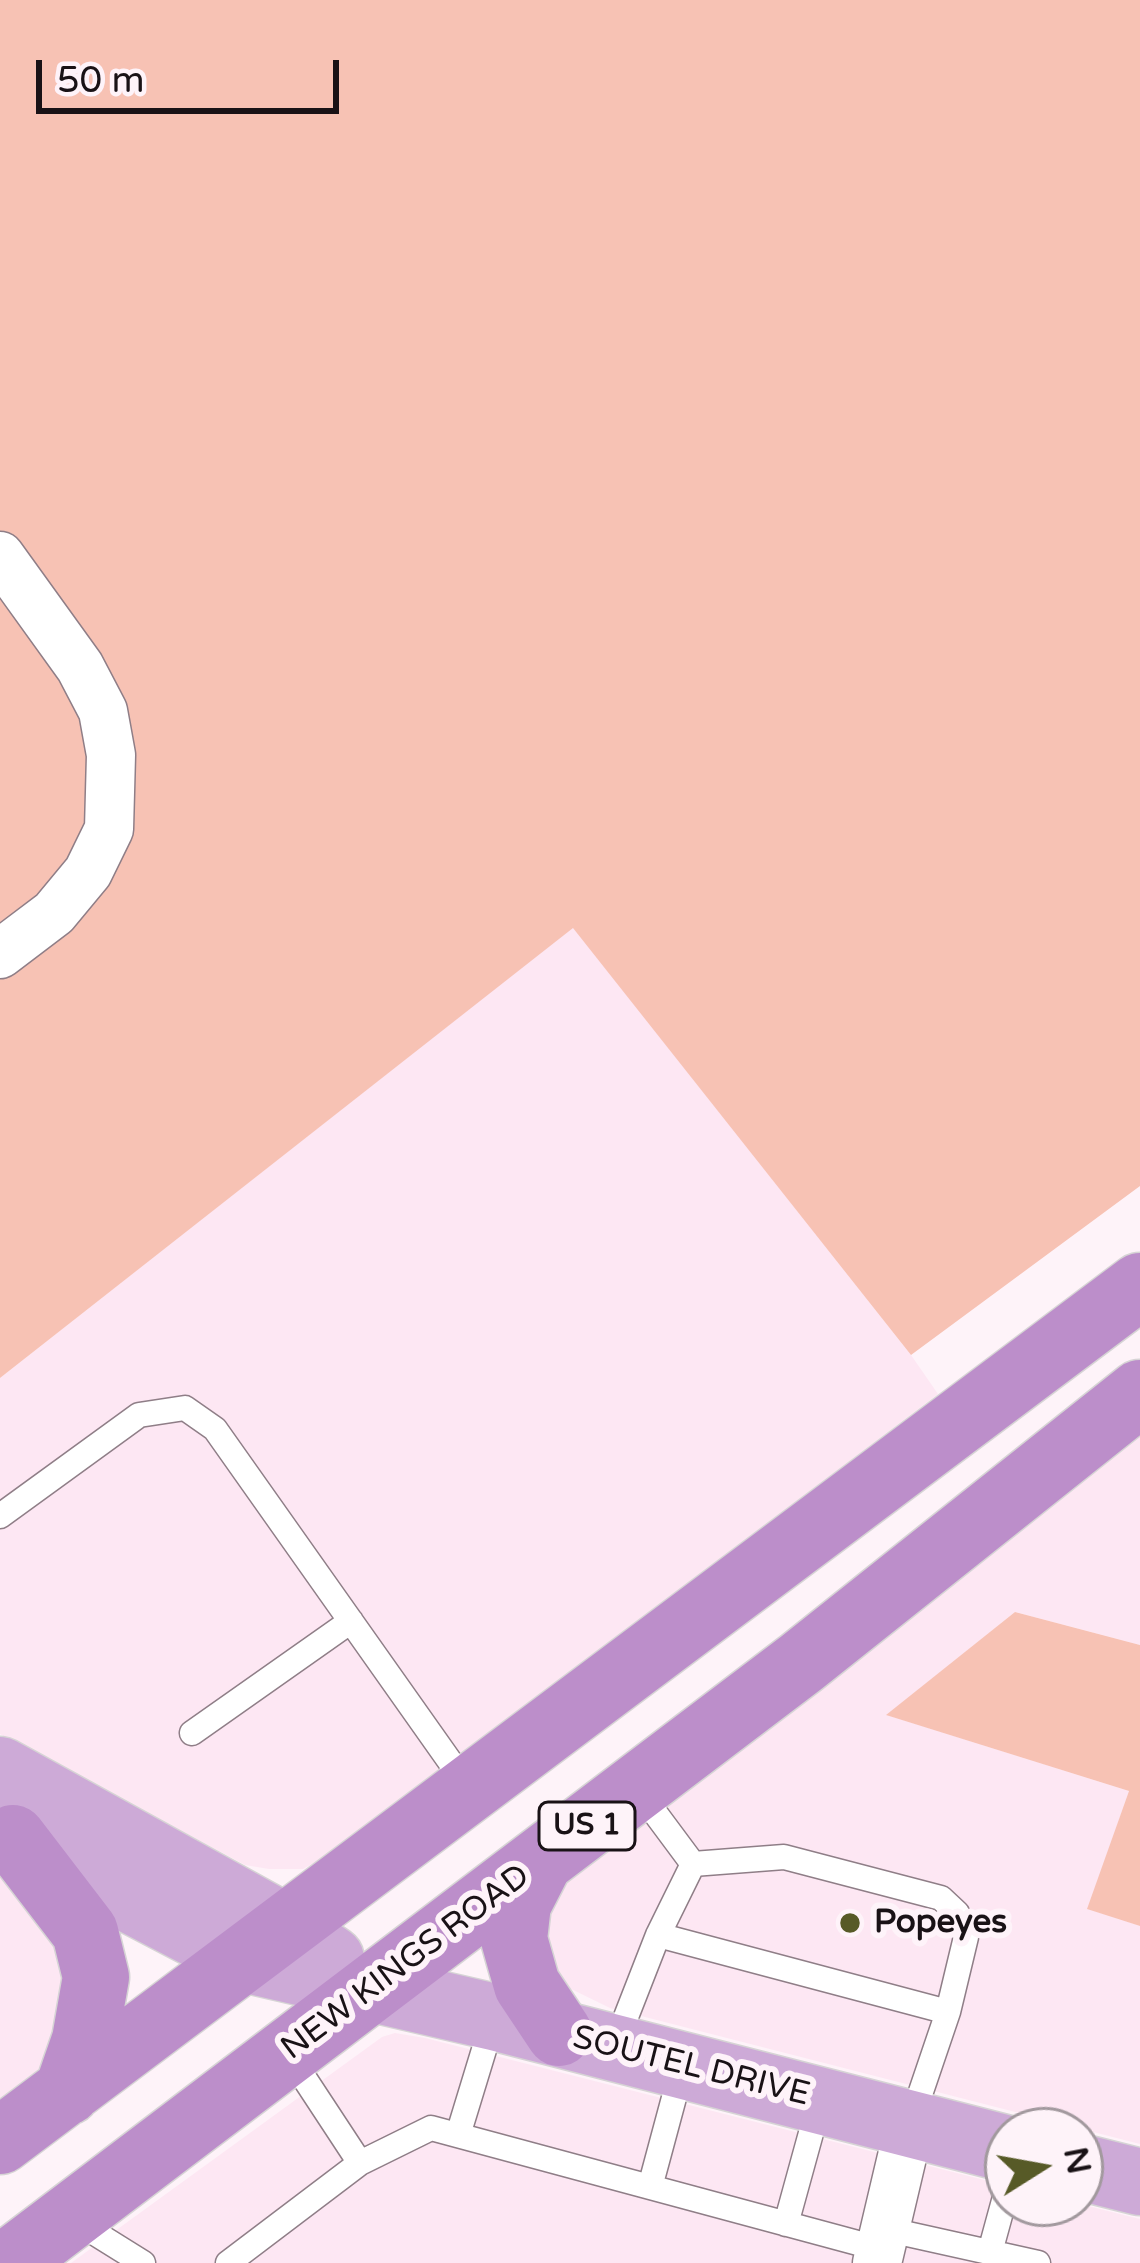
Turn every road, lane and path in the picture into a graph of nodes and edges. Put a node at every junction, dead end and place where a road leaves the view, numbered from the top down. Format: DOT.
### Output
graph roads {
  1 [pos="0,556"];
  2 [pos="0,954"];
  3 [pos="1140,1286"];
  4 [pos="1140,1393"];
  5 [pos="0,1516"];
  6 [pos="351,1621"];
  7 [pos="192,1733"];
  8 [pos="0,1770"];
  9 [pos="637,1788"];
  10 [pos="469,1789"];
  11 [pos="7,1834"];
  12 [pos="539,1863"];
  13 [pos="693,1864"];
  14 [pos="658,1935"];
  15 [pos="264,1943"];
  16 [pos="374,1988"];
  17 [pos="948,2012"];
  18 [pos="494,2017"];
  19 [pos="586,2040"];
  20 [pos="287,2053"];
  21 [pos="683,2065"];
  22 [pos="67,2092"];
  23 [pos="820,2100"];
  24 [pos="910,2123"];
  25 [pos="458,2135"];
  26 [pos="0,2141"];
  27 [pos="984,2143"];
  28 [pos="360,2163"];
  29 [pos="1104,2173"];
  30 [pos="1140,2182"];
  31 [pos="650,2187"];
  32 [pos="70,2217"];
  33 [pos="786,2224"];
  34 [pos="997,2227"];
  35 [pos="900,2249"];
  36 [pos="990,2252"];
  37 [pos="9,2263"];
  38 [pos="143,2263"];
  39 [pos="228,2263"];
  40 [pos="1038,2263"];
  1 -- 2 [label="street"];
  3 -- 10 [label="highway"];
  4 -- 9 [label="highway, NEW KINGS ROAD / US 1"];
  5 -- 6 [label="lane"];
  6 -- 7 [label="lane"];
  6 -- 10 [label="lane"];
  8 -- 15 [label="main road, SOUTEL DRIVE"];
  9 -- 12 [label="highway, NEW KINGS ROAD / US 1"];
  9 -- 13 [label="lane"];
  10 -- 15 [label="highway"];
  11 -- 15 [label="main road, SOUTEL DRIVE"];
  11 -- 22 [label="highway"];
  12 -- 16 [label="highway, NEW KINGS ROAD / US 1"];
  12 -- 19 [label="highway"];
  13 -- 14 [label="lane"];
  13 -- 17 [label="lane"];
  14 -- 17 [label="lane"];
  14 -- 19 [label="lane"];
  15 -- 16 [label="main road, SOUTEL DRIVE"];
  15 -- 22 [label="highway"];
  16 -- 18 [label="main road, SOUTEL DRIVE"];
  16 -- 20 [label="highway, NEW KINGS ROAD / US 1"];
  17 -- 24 [label="lane"];
  18 -- 19 [label="main road, SOUTEL DRIVE"];
  18 -- 25 [label="lane"];
  19 -- 21 [label="main road, SOUTEL DRIVE"];
  20 -- 28 [label="lane"];
  20 -- 32 [label="highway, NEW KINGS ROAD / US 1"];
  21 -- 23 [label="main road, SOUTEL DRIVE"];
  21 -- 31 [label="lane"];
  22 -- 26 [label="highway"];
  23 -- 24 [label="main road, SOUTEL DRIVE"];
  23 -- 33 [label="lane"];
  24 -- 27 [label="main road, SOUTEL DRIVE"];
  24 -- 35 [label="street"];
  25 -- 28 [label="lane"];
  25 -- 31 [label="lane"];
  28 -- 39 [label="lane"];
  29 -- 30 [label="main road"];
  31 -- 33 [label="lane"];
  32 -- 37 [label="highway, NEW KINGS ROAD / US 1"];
  32 -- 38 [label="lane"];
  33 -- 35 [label="lane"];
  34 -- 36 [label="lane"];
  35 -- 36 [label="lane"];
  36 -- 40 [label="lane"];
}
